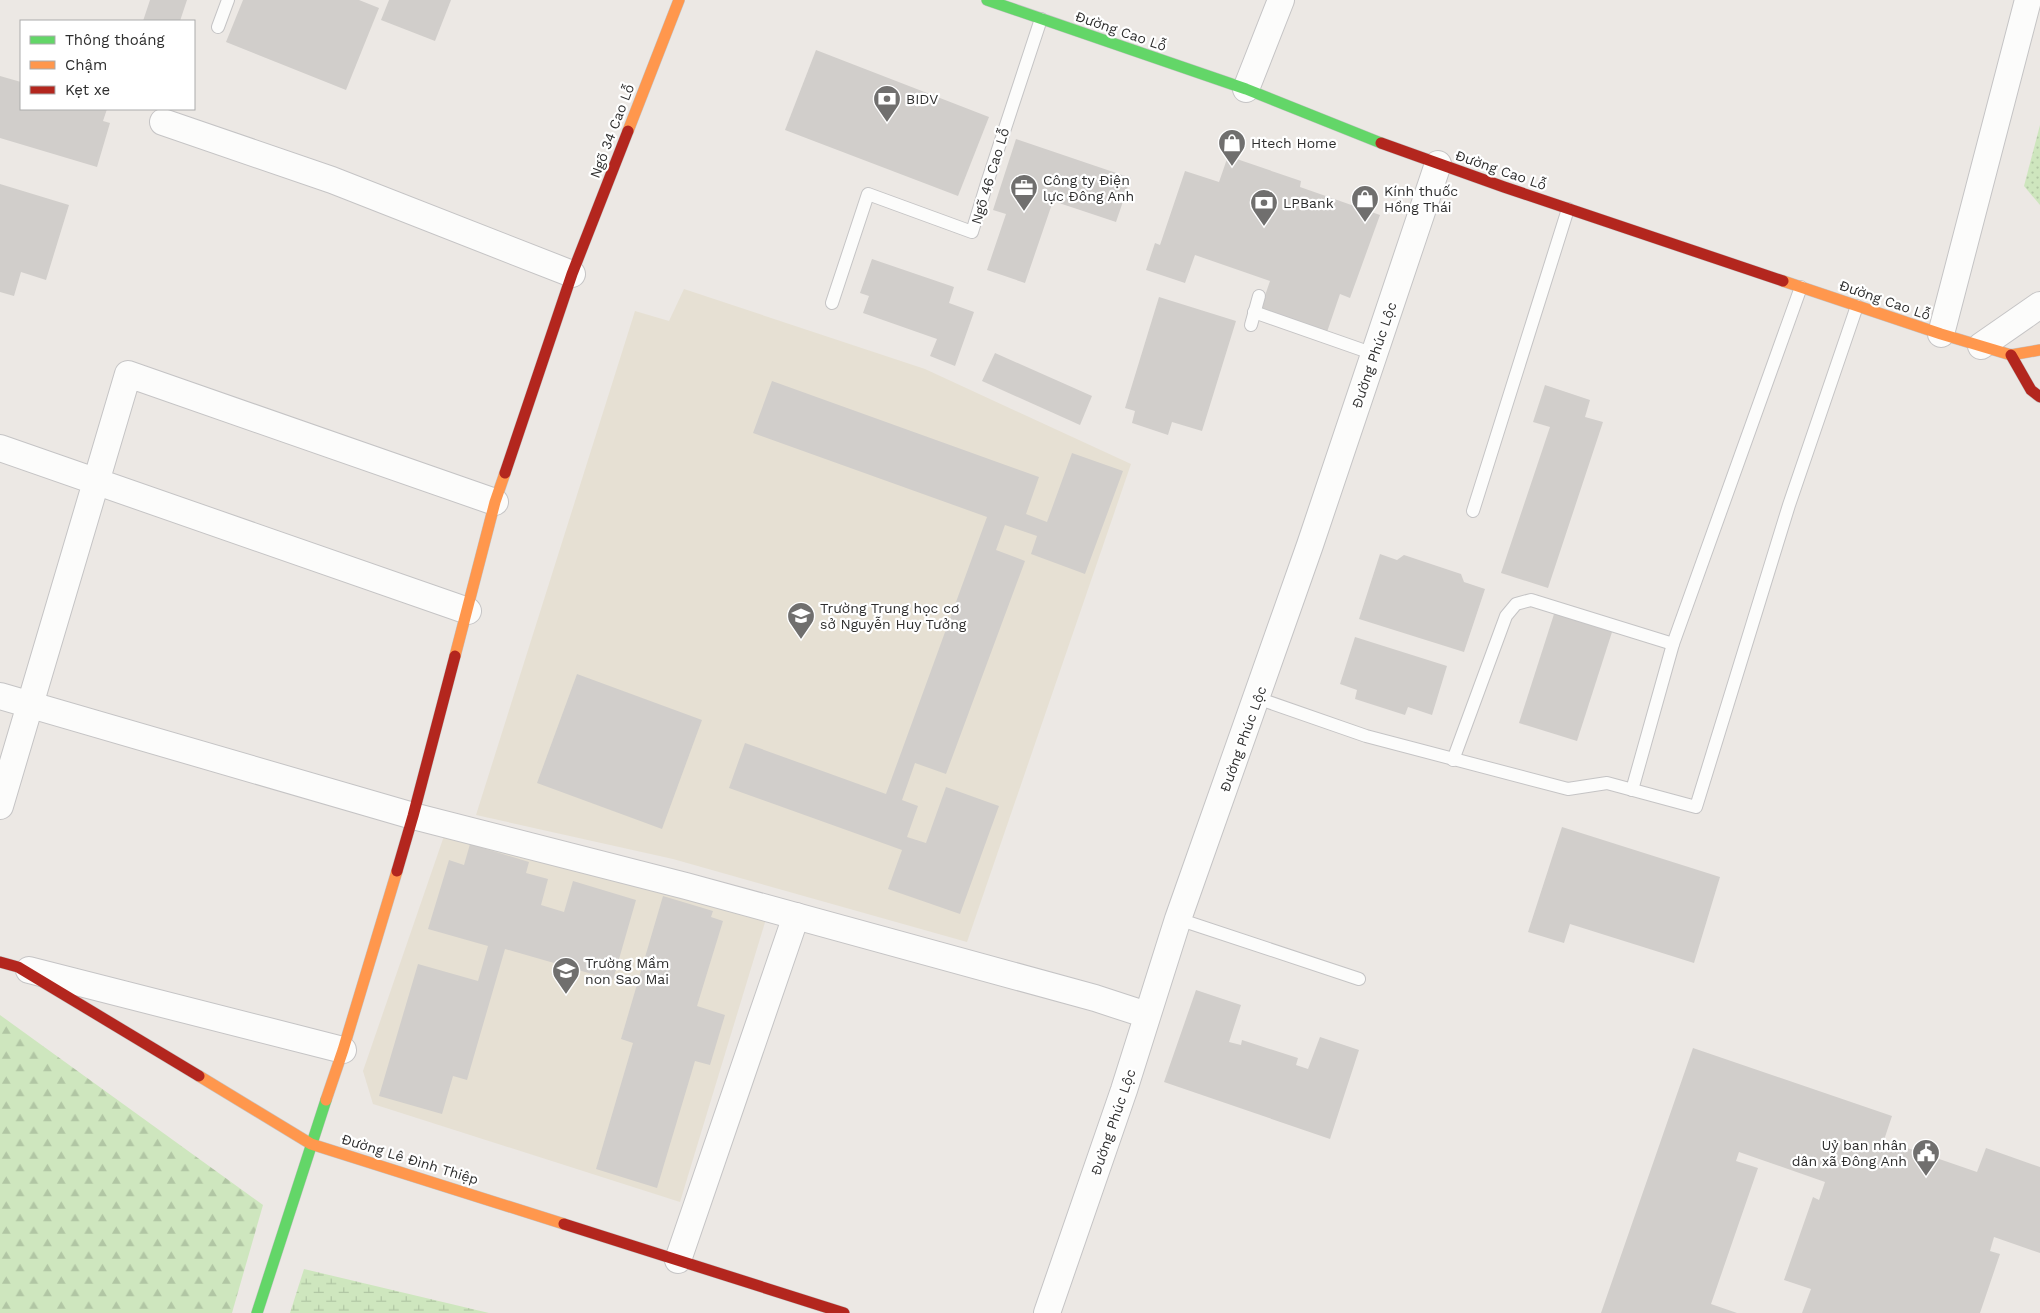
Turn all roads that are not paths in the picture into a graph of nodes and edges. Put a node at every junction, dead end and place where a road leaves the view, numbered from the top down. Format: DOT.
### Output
graph roads {
  1 [pos="228,0"];
  2 [pos="679,0"];
  3 [pos="987,0"];
  4 [pos="1281,0"];
  5 [pos="2028,0"];
  6 [pos="1041,19"];
  7 [pos="218,27"];
  8 [pos="1246,90"];
  9 [pos="163,122"];
  10 [pos="1438,164"];
  11 [pos="1568,208"];
  12 [pos="572,274"];
  13 [pos="1801,287"];
  14 [pos="1259,296"];
  15 [pos="832,303"];
  16 [pos="2040,305"];
  17 [pos="1857,306"];
  18 [pos="1254,312"];
  19 [pos="1251,325"];
  20 [pos="1941,334"];
  21 [pos="1981,346"];
  22 [pos="2040,350"];
  23 [pos="1374,354"];
  24 [pos="2011,355"];
  25 [pos="2040,397"];
  26 [pos="0,448"];
  27 [pos="96,481"];
  28 [pos="494,502"];
  29 [pos="1473,511"];
  30 [pos="468,611"];
  31 [pos="1673,644"];
  32 [pos="0,696"];
  33 [pos="1257,698"];
  34 [pos="30,704"];
  35 [pos="1453,760"];
  36 [pos="1632,790"];
  37 [pos="0,806"];
  38 [pos="413,816"];
  39 [pos="796,916"];
  40 [pos="1178,918"];
  41 [pos="9,964"];
  42 [pos="1359,979"];
  43 [pos="1147,1015"];
  44 [pos="343,1050"];
  45 [pos="311,1144"];
  46 [pos="678,1260"];
  47 [pos="257,1313"];
  48 [pos="844,1313"];
  49 [pos="1047,1313"];
  1 -- 7 [label="lane"];
  2 -- 12 [label="street, Ngõ 34 Cao Lỗ"];
  3 -- 6 [label="street, Đường Cao Lỗ"];
  4 -- 8 [label="street"];
  5 -- 20 [label="street"];
  6 -- 8 [label="street, Đường Cao Lỗ"];
  6 -- 15 [label="lane, Ngõ 46 Cao Lỗ"];
  8 -- 10 [label="street, Đường Cao Lỗ"];
  9 -- 12 [label="street"];
  10 -- 11 [label="street, Đường Cao Lỗ"];
  10 -- 23 [label="street, Đường Phúc Lộc"];
  11 -- 13 [label="street, Đường Cao Lỗ"];
  11 -- 29 [label="lane"];
  12 -- 28 [label="street, Ngõ 34 Cao Lỗ"];
  13 -- 17 [label="street, Đường Cao Lỗ"];
  13 -- 31 [label="lane"];
  14 -- 18 [label="lane"];
  16 -- 21 [label="street"];
  17 -- 20 [label="street, Đường Cao Lỗ"];
  17 -- 36 [label="lane"];
  18 -- 19 [label="lane"];
  18 -- 23 [label="lane"];
  20 -- 21 [label="street, Đường Cao Lỗ"];
  21 -- 24 [label="street, Đường Cao Lỗ"];
  22 -- 24 [label="street, Đường Cao Lỗ"];
  23 -- 33 [label="street, Đường Phúc Lộc"];
  24 -- 25 [label="street"];
  26 -- 27 [label="street"];
  27 -- 28 [label="street"];
  27 -- 30 [label="street"];
  27 -- 34 [label="street"];
  28 -- 30 [label="street, Ngõ 34 Cao Lỗ"];
  30 -- 38 [label="street, Ngõ 34 Cao Lỗ"];
  31 -- 35 [label="lane"];
  31 -- 36 [label="lane"];
  32 -- 34 [label="street"];
  33 -- 35 [label="lane"];
  33 -- 40 [label="street, Đường Phúc Lộc"];
  34 -- 37 [label="street"];
  34 -- 38 [label="street"];
  35 -- 36 [label="lane"];
  38 -- 39 [label="street"];
  38 -- 44 [label="street, Ngõ 34 Cao Lỗ"];
  39 -- 43 [label="street"];
  39 -- 46 [label="street"];
  40 -- 42 [label="lane"];
  40 -- 43 [label="street, Đường Phúc Lộc"];
  41 -- 44 [label="street"];
  41 -- 45 [label="street, Đường Lê Đình Thiệp"];
  43 -- 49 [label="street, Đường Phúc Lộc"];
  44 -- 45 [label="street, Ngõ 34 Cao Lỗ"];
  45 -- 46 [label="street, Đường Lê Đình Thiệp"];
  45 -- 47 [label="street, Ngõ 34 Cao Lỗ"];
  46 -- 48 [label="street, Đường Lê Đình Thiệp"];
}
